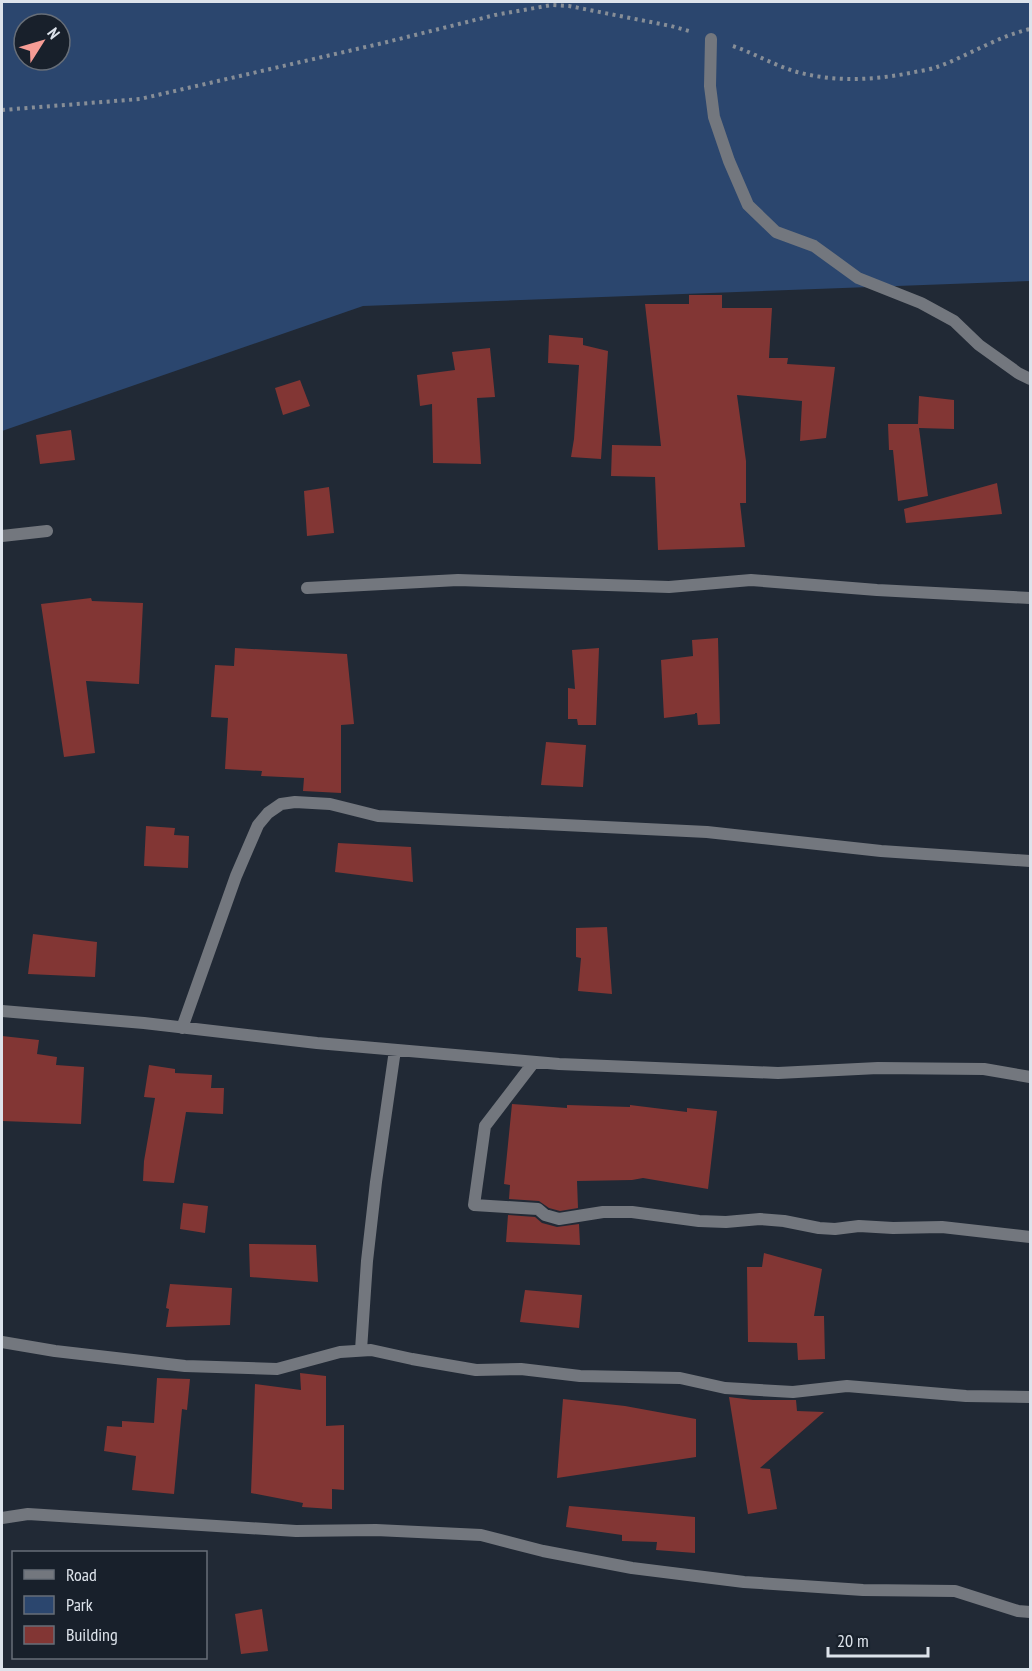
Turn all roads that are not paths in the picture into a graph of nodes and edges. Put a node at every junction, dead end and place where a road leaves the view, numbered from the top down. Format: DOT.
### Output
graph roads {
  1 [pos="711,39"];
  2 [pos="1030,379"];
  3 [pos="47,531"];
  4 [pos="2,536"];
  5 [pos="307,588"];
  6 [pos="1030,598"];
  7 [pos="1030,861"];
  8 [pos="2,1011"];
  9 [pos="182,1028"];
  10 [pos="395,1050"];
  11 [pos="534,1062"];
  12 [pos="1030,1077"];
  13 [pos="1030,1237"];
  14 [pos="2,1342"];
  15 [pos="361,1350"];
  16 [pos="1030,1397"];
  17 [pos="2,1518"];
  18 [pos="1030,1612"];
  1 -- 2 [label="street"];
  3 -- 4 [label="street"];
  5 -- 6 [label="street"];
  7 -- 9 [label="street"];
  8 -- 9 [label="street"];
  9 -- 10 [label="street"];
  10 -- 11 [label="street"];
  10 -- 15 [label="street"];
  11 -- 12 [label="street"];
  11 -- 13 [label="street"];
  14 -- 15 [label="street"];
  15 -- 16 [label="street"];
  17 -- 18 [label="street"];
}
